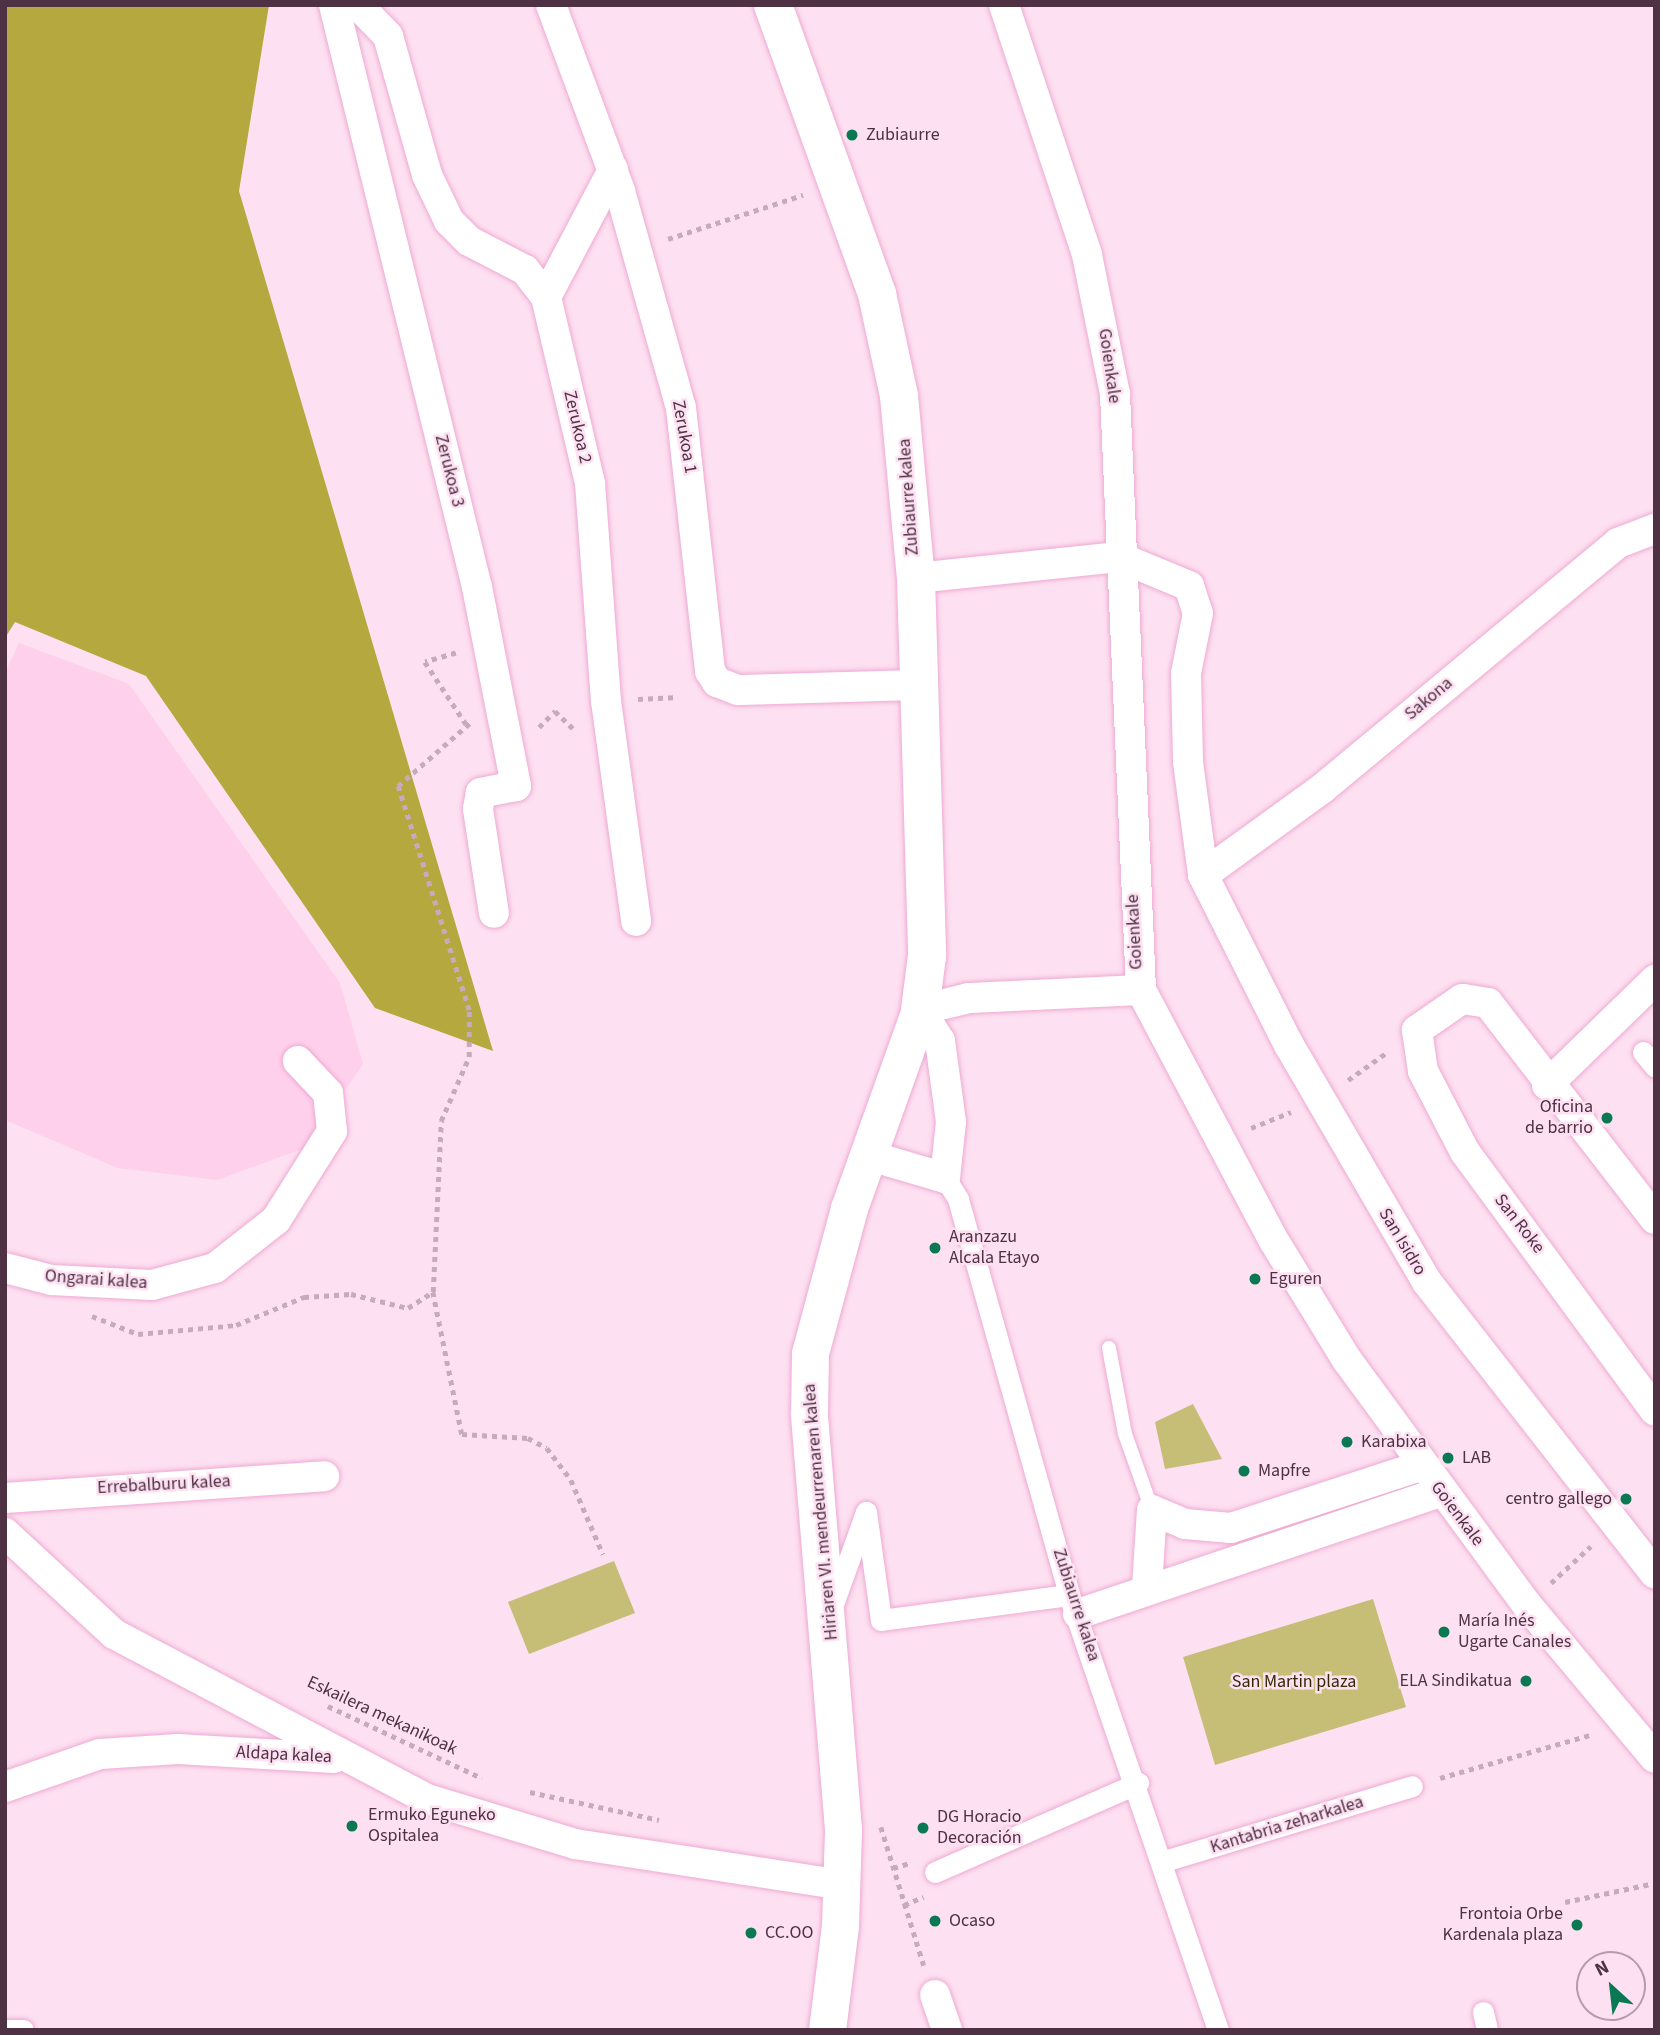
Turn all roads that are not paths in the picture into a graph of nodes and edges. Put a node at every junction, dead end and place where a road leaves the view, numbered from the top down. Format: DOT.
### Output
graph roads {
  1 [pos="334,5"];
  2 [pos="359,5"];
  3 [pos="551,5"];
  4 [pos="773,5"];
  5 [pos="1004,5"];
  6 [pos="617,180"];
  7 [pos="546,297"];
  8 [pos="1655,529"];
  9 [pos="1119,557"];
  10 [pos="916,578"];
  11 [pos="919,685"];
  12 [pos="1203,875"];
  13 [pos="494,913"];
  14 [pos="636,921"];
  15 [pos="1655,980"];
  16 [pos="1141,990"];
  17 [pos="920,1010"];
  18 [pos="298,1061"];
  19 [pos="1547,1085"];
  20 [pos="867,1155"];
  21 [pos="945,1178"];
  22 [pos="1655,1219"];
  23 [pos="5,1268"];
  24 [pos="1109,1348"];
  25 [pos="1655,1411"];
  26 [pos="1421,1466"];
  27 [pos="324,1476"];
  28 [pos="1440,1492"];
  29 [pos="5,1498"];
  30 [pos="1152,1510"];
  31 [pos="5,1533"];
  32 [pos="1655,1574"];
  33 [pos="1147,1587"];
  34 [pos="1074,1604"];
  35 [pos="830,1614"];
  36 [pos="1655,1758"];
  37 [pos="345,1759"];
  38 [pos="1138,1783"];
  39 [pos="1412,1786"];
  40 [pos="5,1787"];
  41 [pos="1161,1862"];
  42 [pos="935,1872"];
  43 [pos="843,1885"];
  44 [pos="935,1995"];
  45 [pos="5,2030"];
  46 [pos="23,2030"];
  47 [pos="827,2030"];
  48 [pos="947,2030"];
  49 [pos="1218,2030"];
  1 -- 13 [label="street, Zerukoa 3"];
  2 -- 7 [label="street, Zerukoa 2"];
  3 -- 6 [label="street, Zerukoa 1"];
  4 -- 10 [label="main road, Zubiaurre kalea"];
  5 -- 9 [label="street, Goienkale"];
  6 -- 7 [label="street"];
  6 -- 11 [label="street, Zerukoa 1"];
  7 -- 14 [label="street, Zerukoa 2"];
  8 -- 12 [label="street, Sakona"];
  9 -- 10 [label="street"];
  9 -- 12 [label="street, San Isidro"];
  9 -- 16 [label="street, Goienkale"];
  10 -- 11 [label="main road, Zubiaurre kalea"];
  11 -- 17 [label="main road, Zubiaurre kalea"];
  12 -- 32 [label="street, San Isidro"];
  15 -- 19 [label="street"];
  16 -- 17 [label="street"];
  16 -- 26 [label="street, Goienkale"];
  17 -- 20 [label="street, Hiriaren VI. mendeurrenaren kalea"];
  17 -- 21 [label="street"];
  18 -- 23 [label="street, Ongarai kalea"];
  19 -- 22 [label="street"];
  19 -- 25 [label="street, San Roke"];
  20 -- 21 [label="street"];
  20 -- 35 [label="street, Hiriaren VI. mendeurrenaren kalea"];
  21 -- 34 [label="street, Zubiaurre kalea"];
  24 -- 30 [label="lane"];
  26 -- 28 [label="street, Goienkale"];
  26 -- 30 [label="street"];
  27 -- 29 [label="street, Errebalburu kalea"];
  28 -- 33 [label="street"];
  28 -- 36 [label="street, Goienkale"];
  30 -- 33 [label="street"];
  31 -- 37 [label="street"];
  33 -- 34 [label="street"];
  34 -- 35 [label="street"];
  34 -- 38 [label="street, Zubiaurre kalea"];
  35 -- 43 [label="street, Hiriaren VI. mendeurrenaren kalea"];
  37 -- 40 [label="street, Aldapa kalea"];
  37 -- 43 [label="street, Aldapa kalea"];
  38 -- 41 [label="street, Zubiaurre kalea"];
  38 -- 42 [label="street"];
  39 -- 41 [label="street, Kantabria zeharkalea"];
  41 -- 49 [label="street, Zubiaurre kalea"];
  43 -- 47 [label="street, Hiriaren VI. mendeurrenaren kalea"];
  44 -- 48 [label="street"];
  45 -- 46 [label="street"];
}
